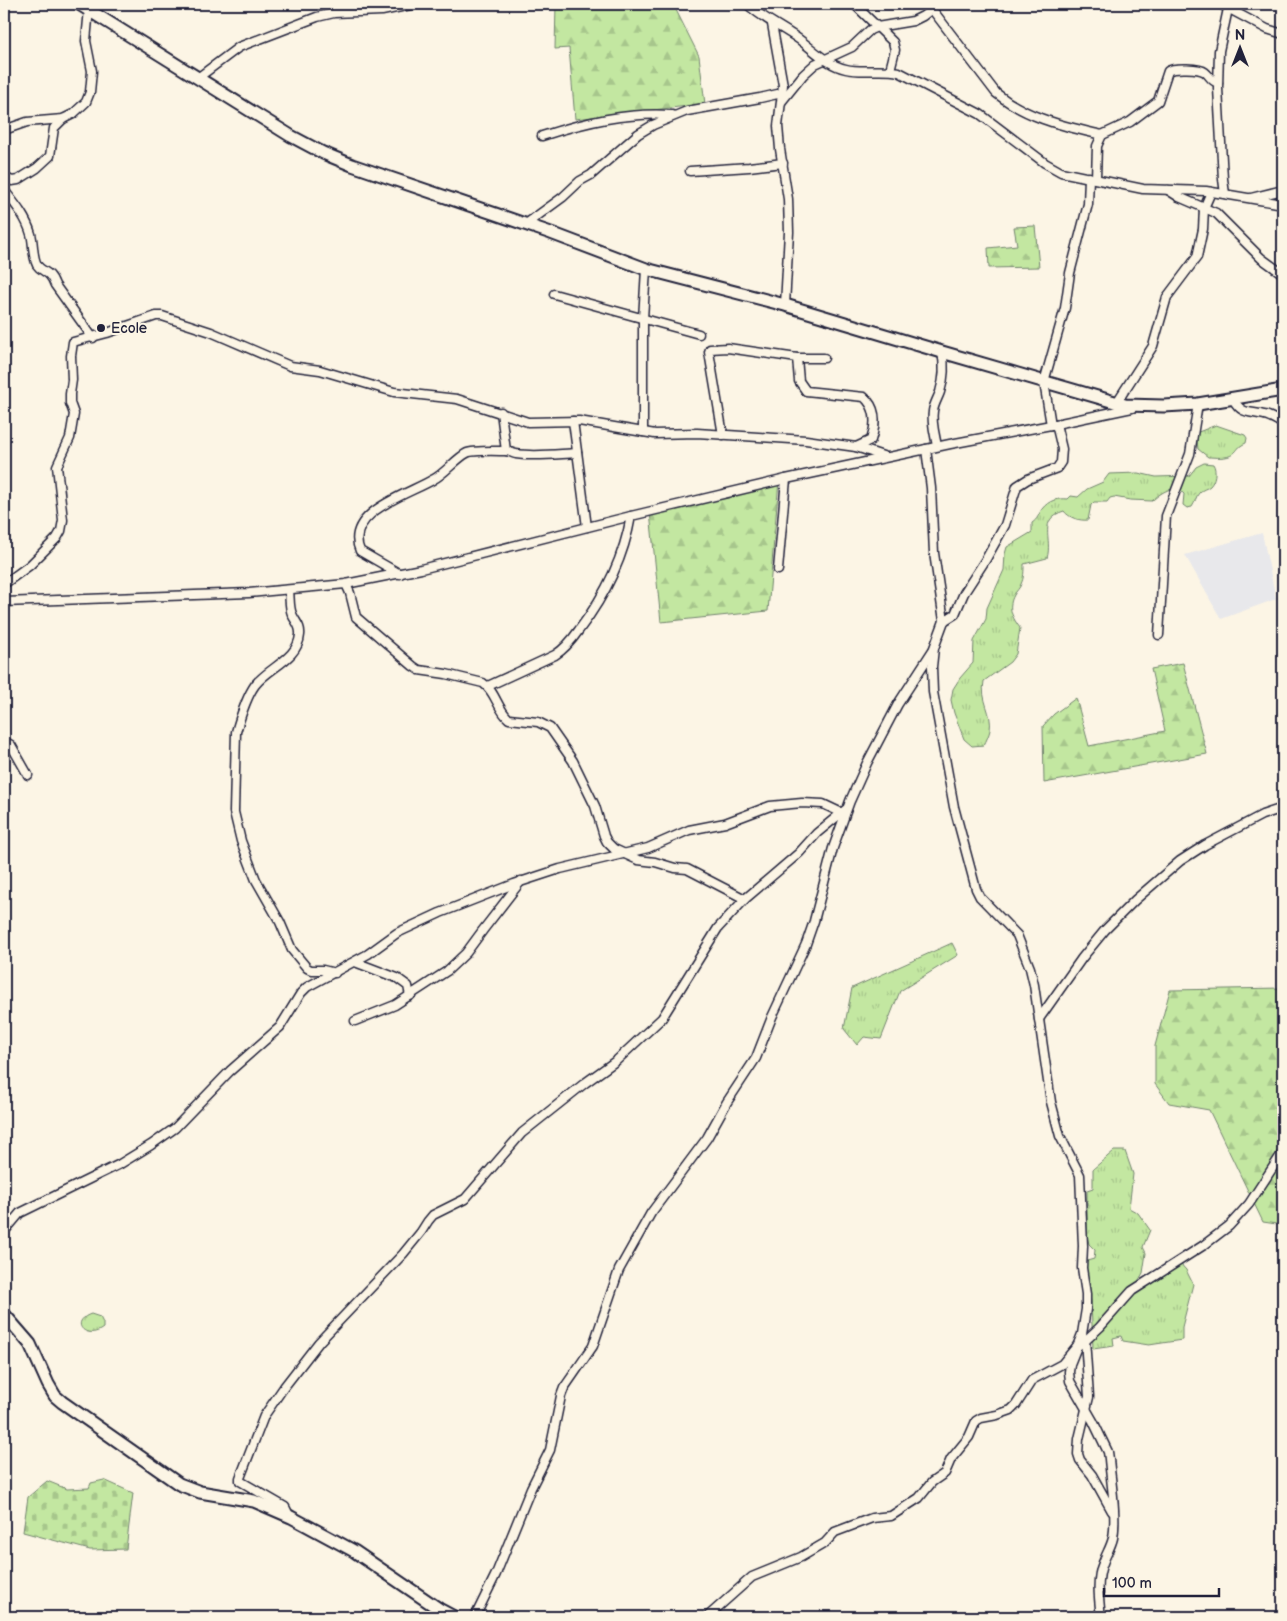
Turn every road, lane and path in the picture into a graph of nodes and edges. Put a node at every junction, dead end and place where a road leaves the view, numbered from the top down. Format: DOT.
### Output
graph roads {
  1 [pos="415,4"];
  2 [pos="747,4"];
  3 [pos="854,4"];
  4 [pos="1220,4"];
  5 [pos="933,5"];
  6 [pos="86,6"];
  7 [pos="1228,6"];
  8 [pos="772,24"];
  9 [pos="877,27"];
  10 [pos="1283,34"];
  11 [pos="825,59"];
  12 [pos="890,70"];
  13 [pos="199,77"];
  14 [pos="1218,83"];
  15 [pos="782,93"];
  16 [pos="780,104"];
  17 [pos="675,115"];
  18 [pos="63,119"];
  19 [pos="4,130"];
  20 [pos="1102,135"];
  21 [pos="542,136"];
  22 [pos="783,162"];
  23 [pos="690,171"];
  24 [pos="4,177"];
  25 [pos="1093,178"];
  26 [pos="4,190"];
  27 [pos="1168,190"];
  28 [pos="1283,190"];
  29 [pos="1211,192"];
  30 [pos="1226,194"];
  31 [pos="1249,198"];
  32 [pos="1283,204"];
  33 [pos="1204,208"];
  34 [pos="526,224"];
  35 [pos="646,269"];
  36 [pos="1283,274"];
  37 [pos="554,294"];
  38 [pos="785,305"];
  39 [pos="643,319"];
  40 [pos="699,334"];
  41 [pos="92,338"];
  42 [pos="942,352"];
  43 [pos="797,358"];
  44 [pos="824,358"];
  45 [pos="1044,382"];
  46 [pos="1283,390"];
  47 [pos="1233,399"];
  48 [pos="1117,402"];
  49 [pos="1198,404"];
  50 [pos="1141,406"];
  51 [pos="501,412"];
  52 [pos="573,421"];
  53 [pos="1283,424"];
  54 [pos="1054,425"];
  55 [pos="643,432"];
  56 [pos="723,435"];
  57 [pos="937,446"];
  58 [pos="856,447"];
  59 [pos="926,449"];
  60 [pos="506,451"];
  61 [pos="577,452"];
  62 [pos="886,457"];
  63 [pos="786,479"];
  64 [pos="631,516"];
  65 [pos="587,527"];
  66 [pos="778,570"];
  67 [pos="400,574"];
  68 [pos="4,584"];
  69 [pos="346,584"];
  70 [pos="289,590"];
  71 [pos="4,602"];
  72 [pos="944,621"];
  73 [pos="1159,634"];
  74 [pos="934,648"];
  75 [pos="488,686"];
  76 [pos="4,741"];
  77 [pos="28,774"];
  78 [pos="1283,808"];
  79 [pos="844,811"];
  80 [pos="624,854"];
  81 [pos="521,881"];
  82 [pos="745,900"];
  83 [pos="355,962"];
  84 [pos="335,973"];
  85 [pos="410,996"];
  86 [pos="1039,1019"];
  87 [pos="355,1022"];
  88 [pos="1283,1152"];
  89 [pos="4,1232"];
  90 [pos="1086,1309"];
  91 [pos="4,1314"];
  92 [pos="1085,1341"];
  93 [pos="1077,1346"];
  94 [pos="1086,1409"];
  95 [pos="1113,1513"];
  96 [pos="290,1517"];
  97 [pos="454,1617"];
  98 [pos="475,1617"];
  99 [pos="707,1617"];
  100 [pos="1101,1617"];
  1 -- 13 [label="street"];
  2 -- 8 [label="street"];
  3 -- 9 [label="street"];
  4 -- 7 [label="street"];
  5 -- 9 [label="street"];
  5 -- 20 [label="street"];
  6 -- 13 [label="street"];
  6 -- 18 [label="street"];
  7 -- 10 [label="street"];
  7 -- 14 [label="street"];
  8 -- 11 [label="street"];
  8 -- 15 [label="street"];
  9 -- 11 [label="street"];
  9 -- 12 [label="street"];
  11 -- 12 [label="street"];
  11 -- 16 [label="street"];
  12 -- 25 [label="street"];
  13 -- 34 [label="street"];
  14 -- 20 [label="street"];
  14 -- 30 [label="street"];
  15 -- 16 [label="street"];
  15 -- 17 [label="street"];
  16 -- 22 [label="street"];
  17 -- 21 [label="street"];
  17 -- 34 [label="street"];
  18 -- 19 [label="street"];
  18 -- 24 [label="street"];
  20 -- 25 [label="street"];
  22 -- 23 [label="street"];
  22 -- 38 [label="street"];
  25 -- 27 [label="street"];
  25 -- 45 [label="street"];
  26 -- 41 [label="street"];
  27 -- 29 [label="street"];
  27 -- 33 [label="street"];
  28 -- 31 [label="street"];
  29 -- 30 [label="street"];
  29 -- 33 [label="street"];
  30 -- 31 [label="street"];
  31 -- 32 [label="street"];
  33 -- 36 [label="street"];
  33 -- 48 [label="street"];
  34 -- 35 [label="street"];
  35 -- 38 [label="street"];
  35 -- 39 [label="street"];
  37 -- 39 [label="street"];
  38 -- 42 [label="street"];
  39 -- 40 [label="street"];
  39 -- 55 [label="street"];
  41 -- 51 [label="street"];
  41 -- 68 [label="street"];
  42 -- 45 [label="street"];
  42 -- 57 [label="street"];
  43 -- 44 [label="street"];
  43 -- 56 [label="street"];
  43 -- 58 [label="street"];
  45 -- 48 [label="street"];
  45 -- 54 [label="street"];
  46 -- 47 [label="street"];
  47 -- 49 [label="street"];
  47 -- 53 [label="street"];
  48 -- 50 [label="street"];
  49 -- 50 [label="street"];
  49 -- 73 [label="street"];
  50 -- 54 [label="street"];
  51 -- 52 [label="street"];
  51 -- 60 [label="street"];
  52 -- 55 [label="street"];
  52 -- 61 [label="street"];
  54 -- 57 [label="street"];
  54 -- 72 [label="street"];
  55 -- 56 [label="street"];
  56 -- 58 [label="street"];
  57 -- 59 [label="street"];
  58 -- 62 [label="street"];
  59 -- 62 [label="street"];
  59 -- 72 [label="street"];
  60 -- 61 [label="street"];
  60 -- 67 [label="street"];
  61 -- 65 [label="street"];
  62 -- 63 [label="street"];
  63 -- 64 [label="street"];
  63 -- 66 [label="street"];
  64 -- 65 [label="street"];
  64 -- 75 [label="street"];
  65 -- 67 [label="street"];
  67 -- 69 [label="street"];
  69 -- 70 [label="street"];
  69 -- 75 [label="street"];
  70 -- 71 [label="street"];
  70 -- 84 [label="street"];
  72 -- 74 [label="street"];
  74 -- 79 [label="street"];
  74 -- 86 [label="street"];
  75 -- 80 [label="street"];
  76 -- 77 [label="street"];
  78 -- 86 [label="street"];
  79 -- 80 [label="street"];
  79 -- 82 [label="street"];
  79 -- 98 [label="street"];
  80 -- 81 [label="street"];
  80 -- 82 [label="street"];
  81 -- 83 [label="street"];
  81 -- 85 [label="street"];
  82 -- 96 [label="street"];
  83 -- 84 [label="street"];
  83 -- 85 [label="street"];
  84 -- 89 [label="street"];
  85 -- 87 [label="street"];
  86 -- 90 [label="street"];
  88 -- 92 [label="street"];
  90 -- 92 [label="street"];
  90 -- 93 [label="street"];
  91 -- 96 [label="street"];
  92 -- 93 [label="street"];
  92 -- 94 [label="street"];
  93 -- 94 [label="street"];
  93 -- 99 [label="street"];
  94 -- 95 [label="street"];
  94 -- 95 [label="street"];
  95 -- 100 [label="street"];
  96 -- 97 [label="street"];
}
